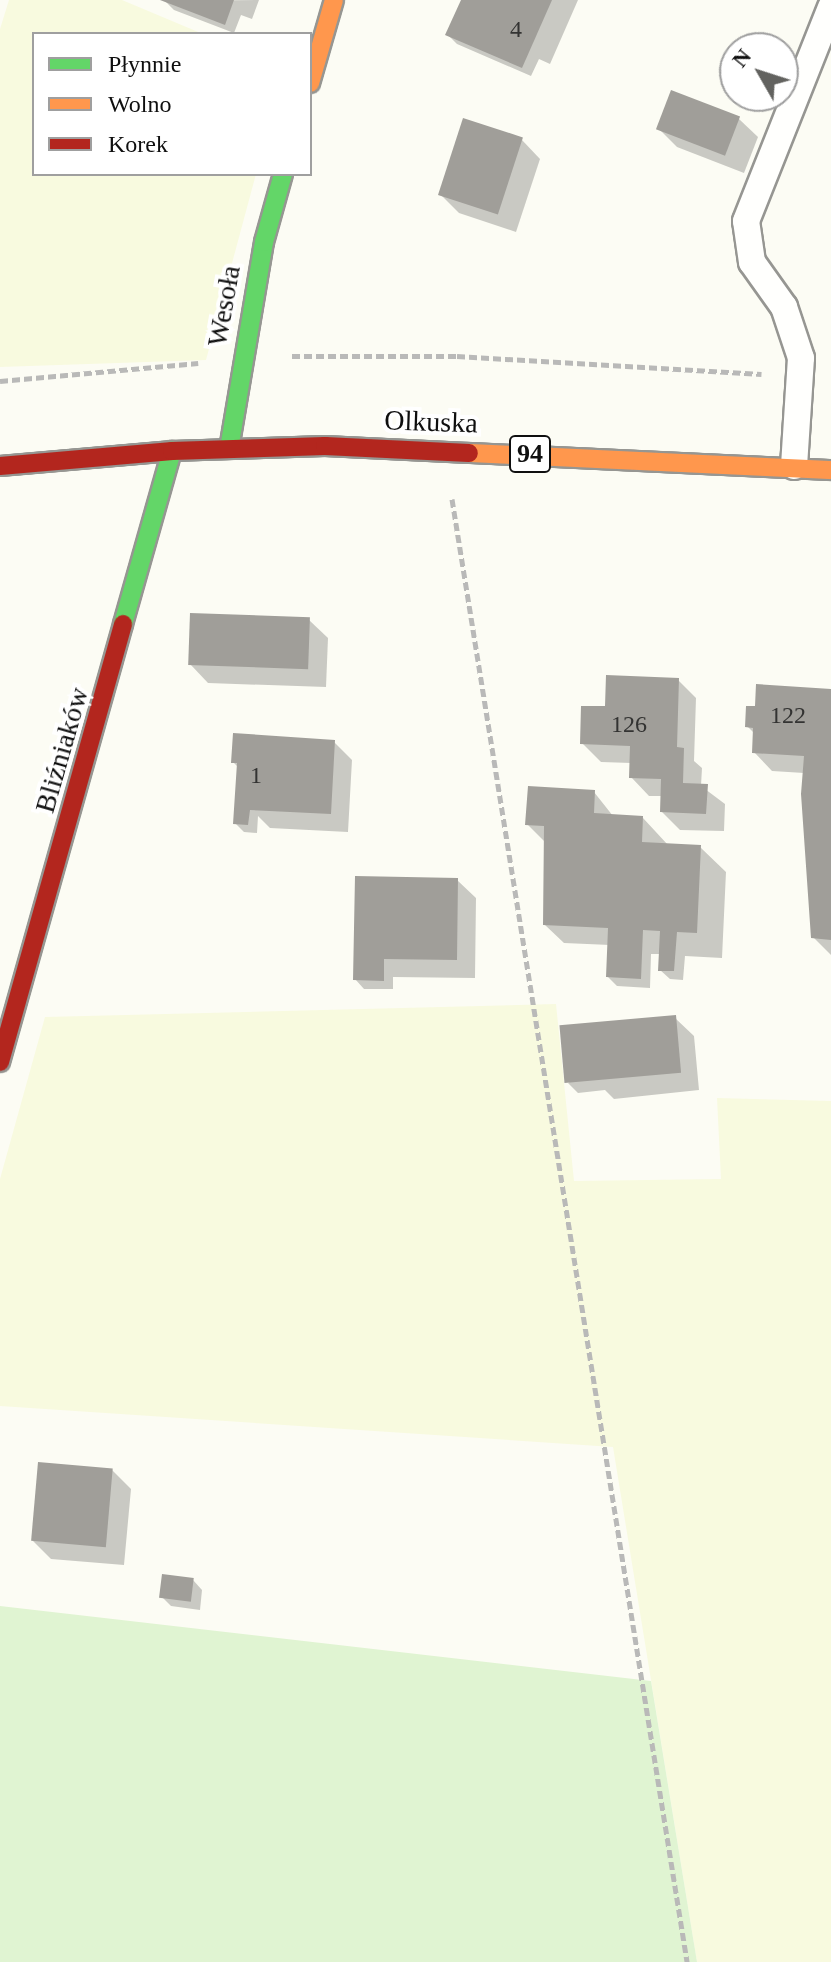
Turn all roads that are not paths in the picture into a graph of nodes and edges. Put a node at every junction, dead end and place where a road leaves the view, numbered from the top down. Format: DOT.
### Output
graph roads {
  1 [pos="334,0"];
  2 [pos="831,7"];
  3 [pos="312,76"];
  4 [pos="282,176"];
  5 [pos="229,449"];
  6 [pos="172,451"];
  7 [pos="0,466"];
  8 [pos="794,466"];
  9 [pos="831,470"];
  10 [pos="0,1062"];
  1 -- 3 [label="street"];
  2 -- 8 [label="lane"];
  4 -- 5 [label="street, Wesoła"];
  5 -- 6 [label="street, Olkuska / 94"];
  5 -- 8 [label="street, Olkuska / 94"];
  6 -- 7 [label="street, 94"];
  6 -- 10 [label="street, Bliźniaków"];
  8 -- 9 [label="street, Olkuska / 94"];
}
